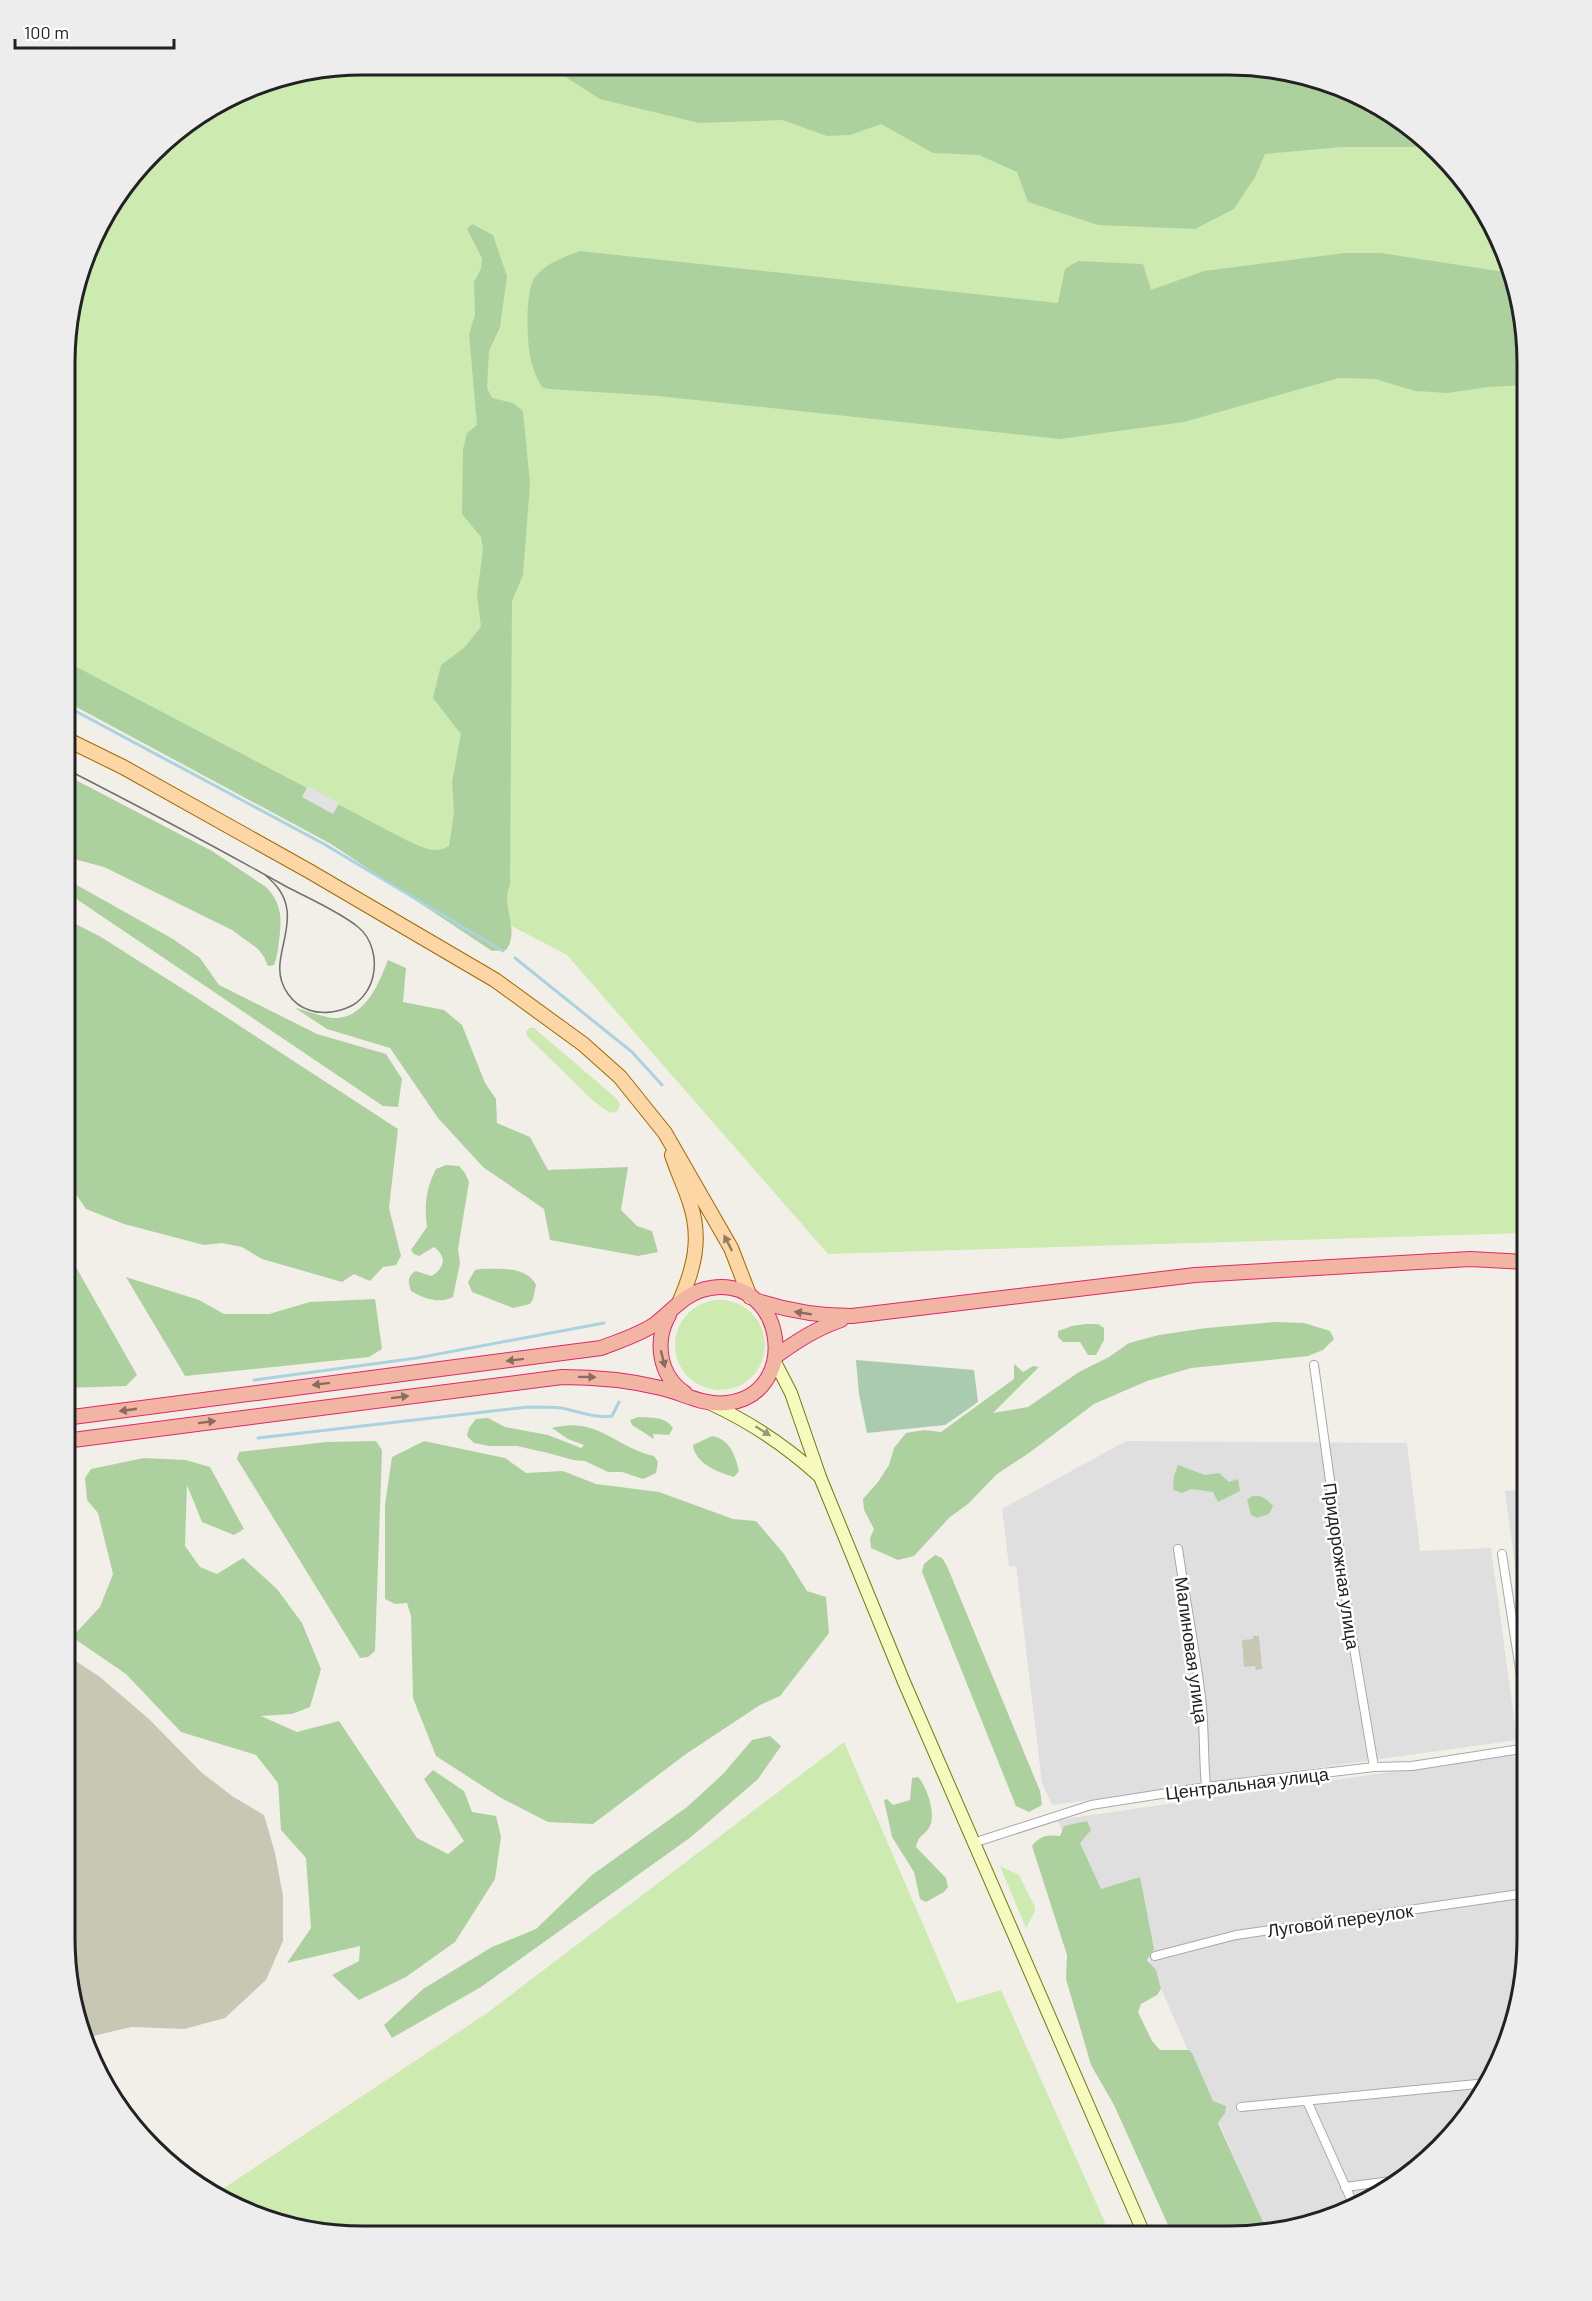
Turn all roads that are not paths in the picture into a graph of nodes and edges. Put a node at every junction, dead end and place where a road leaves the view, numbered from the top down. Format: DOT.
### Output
graph roads {
  1 [pos="75,743"];
  2 [pos="665,1132"];
  3 [pos="1517,1261"];
  4 [pos="753,1299"];
  5 [pos="676,1306"];
  6 [pos="852,1316"];
  7 [pos="775,1358"];
  8 [pos="1314,1365"];
  9 [pos="694,1399"];
  10 [pos="711,1404"];
  11 [pos="75,1417"];
  12 [pos="75,1439"];
  13 [pos="820,1477"];
  14 [pos="1178,1549"];
  15 [pos="1502,1554"];
  16 [pos="1517,1651"];
  17 [pos="1517,1750"];
  18 [pos="1374,1767"];
  19 [pos="1206,1787"];
  20 [pos="973,1843"];
  21 [pos="1517,1894"];
  22 [pos="1155,1956"];
  23 [pos="1477,2084"];
  24 [pos="1307,2101"];
  25 [pos="1241,2108"];
  26 [pos="1380,2182"];
  27 [pos="1346,2187"];
  28 [pos="1351,2198"];
  29 [pos="1141,2226"];
  1 -- 2 [label="main road"];
  4 -- 2 [label="main road, one-way"];
  2 -- 5 [label="main road"];
  3 -- 6 [label="highway"];
  4 -- 5 [label="highway"];
  6 -- 4 [label="highway, one-way"];
  4 -- 7 [label="highway"];
  5 -- 9 [label="highway, one-way"];
  5 -- 11 [label="highway, one-way"];
  6 -- 7 [label="highway"];
  7 -- 10 [label="highway"];
  7 -- 13 [label="main road"];
  8 -- 18 [label="street, Придорожная улица"];
  9 -- 10 [label="highway"];
  12 -- 9 [label="highway, one-way"];
  10 -- 13 [label="main road, one-way"];
  13 -- 20 [label="main road"];
  14 -- 19 [label="street, Малиновая улица"];
  15 -- 16 [label="street"];
  17 -- 18 [label="street, Центральная улица"];
  18 -- 19 [label="street, Центральная улица"];
  19 -- 20 [label="street, Центральная улица"];
  20 -- 29 [label="main road"];
  21 -- 22 [label="street, Луговой переулок"];
  23 -- 24 [label="street"];
  24 -- 25 [label="street"];
  24 -- 27 [label="street"];
  26 -- 27 [label="street"];
  27 -- 28 [label="street"];
}
